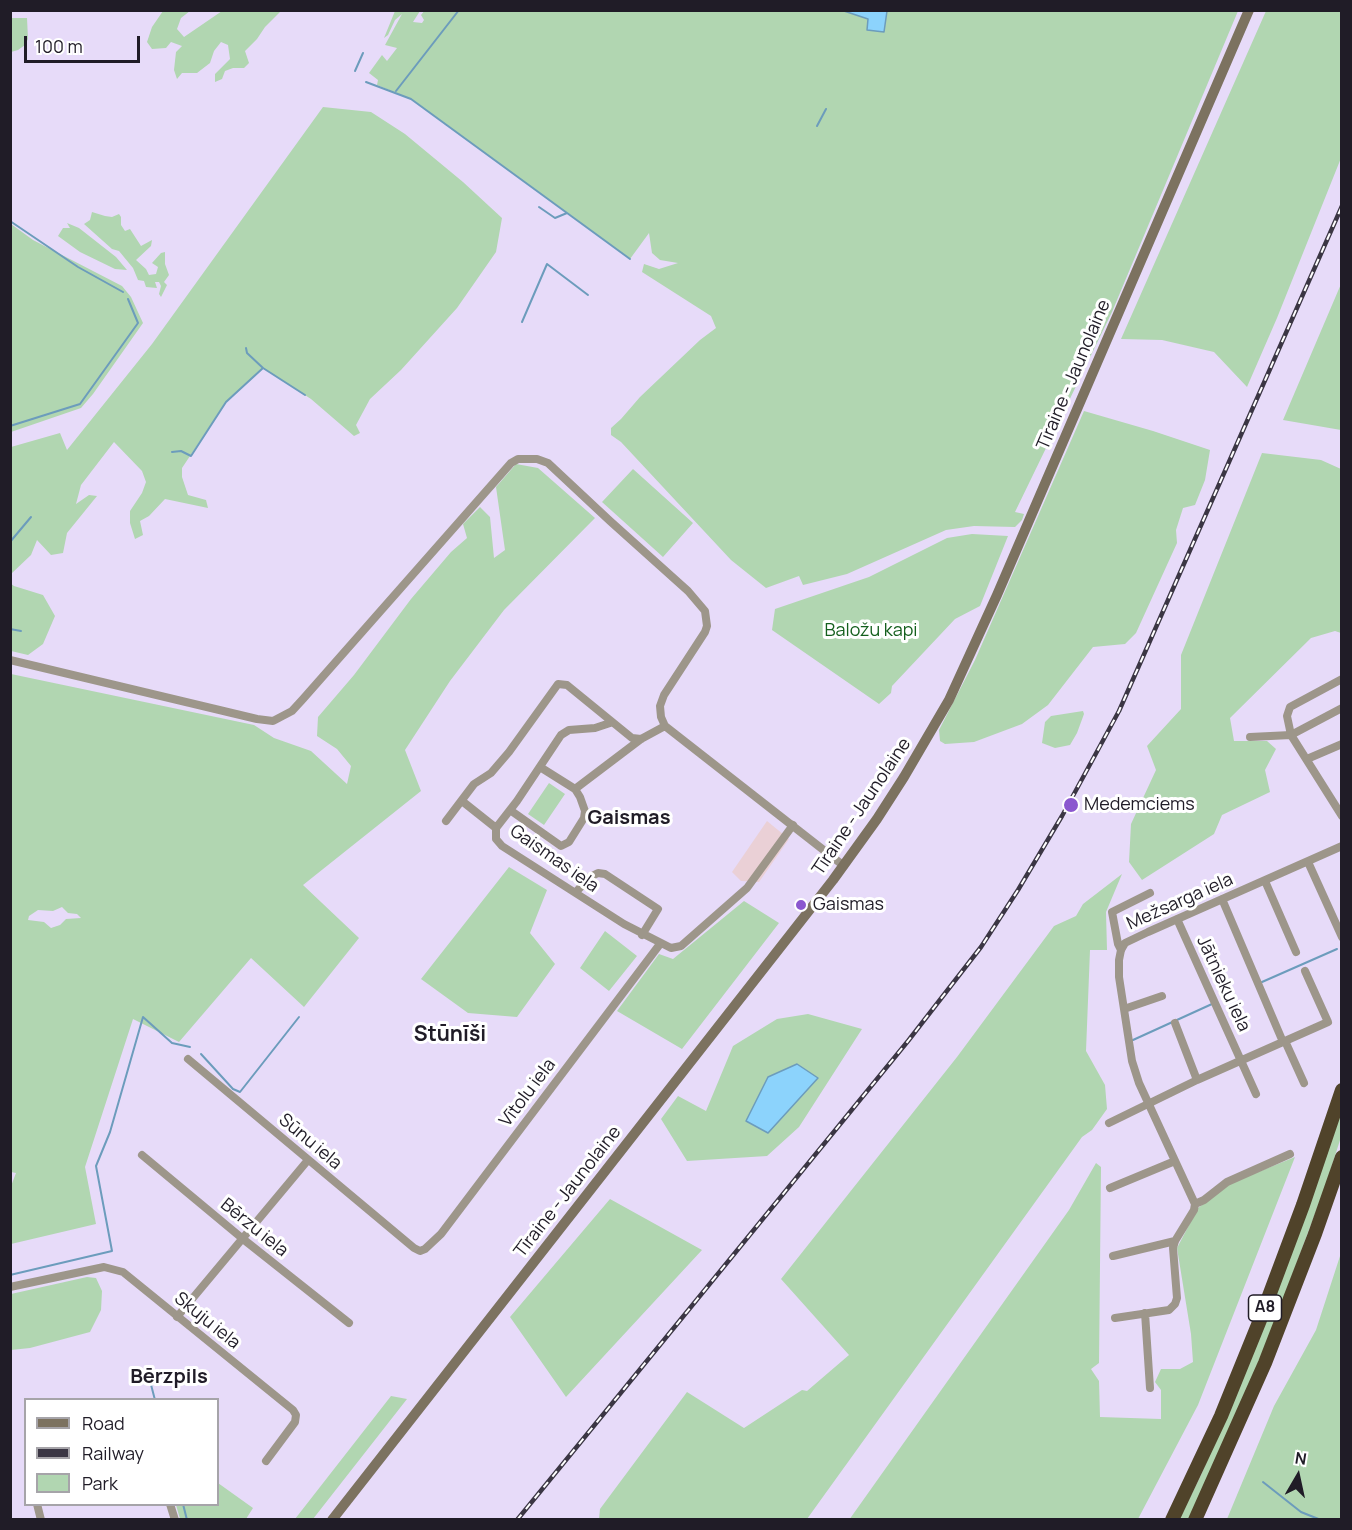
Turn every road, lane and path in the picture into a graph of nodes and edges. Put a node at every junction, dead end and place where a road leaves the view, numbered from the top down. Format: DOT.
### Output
graph roads {
  1 [pos="1249,10"];
  2 [pos="10,660"];
  3 [pos="1341,679"];
  4 [pos="1341,708"];
  5 [pos="610,723"];
  6 [pos="665,726"];
  7 [pos="1291,735"];
  8 [pos="1250,737"];
  9 [pos="641,739"];
  10 [pos="1341,744"];
  11 [pos="1307,759"];
  12 [pos="540,767"];
  13 [pos="575,789"];
  14 [pos="462,801"];
  15 [pos="510,810"];
  16 [pos="1341,816"];
  17 [pos="446,821"];
  18 [pos="793,825"];
  19 [pos="496,828"];
  20 [pos="1341,846"];
  21 [pos="1308,862"];
  22 [pos="844,866"];
  23 [pos="1264,881"];
  24 [pos="576,892"];
  25 [pos="1150,893"];
  26 [pos="1222,899"];
  27 [pos="1177,919"];
  28 [pos="642,935"];
  29 [pos="1341,937"];
  30 [pos="660,944"];
  31 [pos="1121,950"];
  32 [pos="1296,952"];
  33 [pos="1305,971"];
  34 [pos="1162,996"];
  35 [pos="1124,1010"];
  36 [pos="1174,1023"];
  37 [pos="1284,1041"];
  38 [pos="188,1059"];
  39 [pos="1242,1060"];
  40 [pos="1197,1080"];
  41 [pos="1304,1083"];
  42 [pos="1341,1090"];
  43 [pos="1256,1094"];
  44 [pos="1148,1102"];
  45 [pos="1109,1123"];
  46 [pos="1290,1154"];
  47 [pos="142,1155"];
  48 [pos="1341,1157"];
  49 [pos="308,1160"];
  50 [pos="1175,1161"];
  51 [pos="1110,1188"];
  52 [pos="1195,1204"];
  53 [pos="243,1239"];
  54 [pos="1175,1241"];
  55 [pos="414,1248"];
  56 [pos="1113,1256"];
  57 [pos="10,1287"];
  58 [pos="1145,1313"];
  59 [pos="177,1317"];
  60 [pos="1115,1318"];
  61 [pos="349,1323"];
  62 [pos="1150,1388"];
  63 [pos="266,1461"];
  64 [pos="332,1520"];
  65 [pos="1172,1520"];
  66 [pos="1195,1520"];
  1 -- 22 [label="main road, Tīraine - Jaunolaine"];
  2 -- 6 [label="street"];
  3 -- 7 [label="street"];
  4 -- 7 [label="street"];
  5 -- 9 [label="street"];
  5 -- 12 [label="street"];
  5 -- 14 [label="street"];
  6 -- 9 [label="street"];
  6 -- 18 [label="street"];
  7 -- 8 [label="street"];
  7 -- 11 [label="street"];
  9 -- 13 [label="street"];
  10 -- 11 [label="street"];
  11 -- 16 [label="street"];
  12 -- 13 [label="street"];
  12 -- 15 [label="street"];
  13 -- 15 [label="street"];
  14 -- 17 [label="street"];
  14 -- 19 [label="street, Gaismas iela"];
  15 -- 19 [label="street"];
  18 -- 22 [label="street"];
  18 -- 30 [label="street"];
  19 -- 24 [label="street, Gaismas iela"];
  20 -- 21 [label="street, Mežsarga iela"];
  21 -- 23 [label="street, Mežsarga iela"];
  21 -- 29 [label="street"];
  22 -- 64 [label="main road, Tīraine - Jaunolaine"];
  23 -- 26 [label="street, Mežsarga iela"];
  23 -- 32 [label="street"];
  24 -- 28 [label="street, Gaismas iela"];
  24 -- 28 [label="street"];
  25 -- 31 [label="street"];
  26 -- 27 [label="street, Mežsarga iela"];
  26 -- 37 [label="street, Jātnieku iela"];
  27 -- 31 [label="street, Mežsarga iela"];
  27 -- 39 [label="street, Jātnieku iela"];
  28 -- 30 [label="street, Gaismas iela"];
  30 -- 55 [label="street, Vītolu iela"];
  31 -- 35 [label="street, Mežsarga iela"];
  33 -- 37 [label="street, Jātnieku iela"];
  34 -- 35 [label="street"];
  35 -- 44 [label="street, Mežsarga iela"];
  36 -- 40 [label="street"];
  37 -- 39 [label="street, Jātnieku iela"];
  37 -- 41 [label="street"];
  38 -- 49 [label="street, Sūnu iela"];
  39 -- 40 [label="street, Jātnieku iela"];
  39 -- 43 [label="street, Jātnieku iela"];
  40 -- 44 [label="street, Jātnieku iela"];
  42 -- 65 [label="highway, A8"];
  44 -- 45 [label="street, Jātnieku iela"];
  44 -- 50 [label="street, Mežsarga iela"];
  46 -- 52 [label="street"];
  47 -- 53 [label="street, Bērzu iela"];
  48 -- 66 [label="highway, A8"];
  49 -- 53 [label="street"];
  49 -- 55 [label="street, Sūnu iela"];
  50 -- 51 [label="street"];
  50 -- 52 [label="street, Mežsarga iela"];
  52 -- 54 [label="street"];
  53 -- 59 [label="street"];
  53 -- 61 [label="street, Bērzu iela"];
  54 -- 56 [label="street"];
  54 -- 58 [label="street"];
  57 -- 59 [label="street, Skuju iela"];
  58 -- 60 [label="street"];
  58 -- 62 [label="street"];
  59 -- 63 [label="street, Skuju iela"];
}
